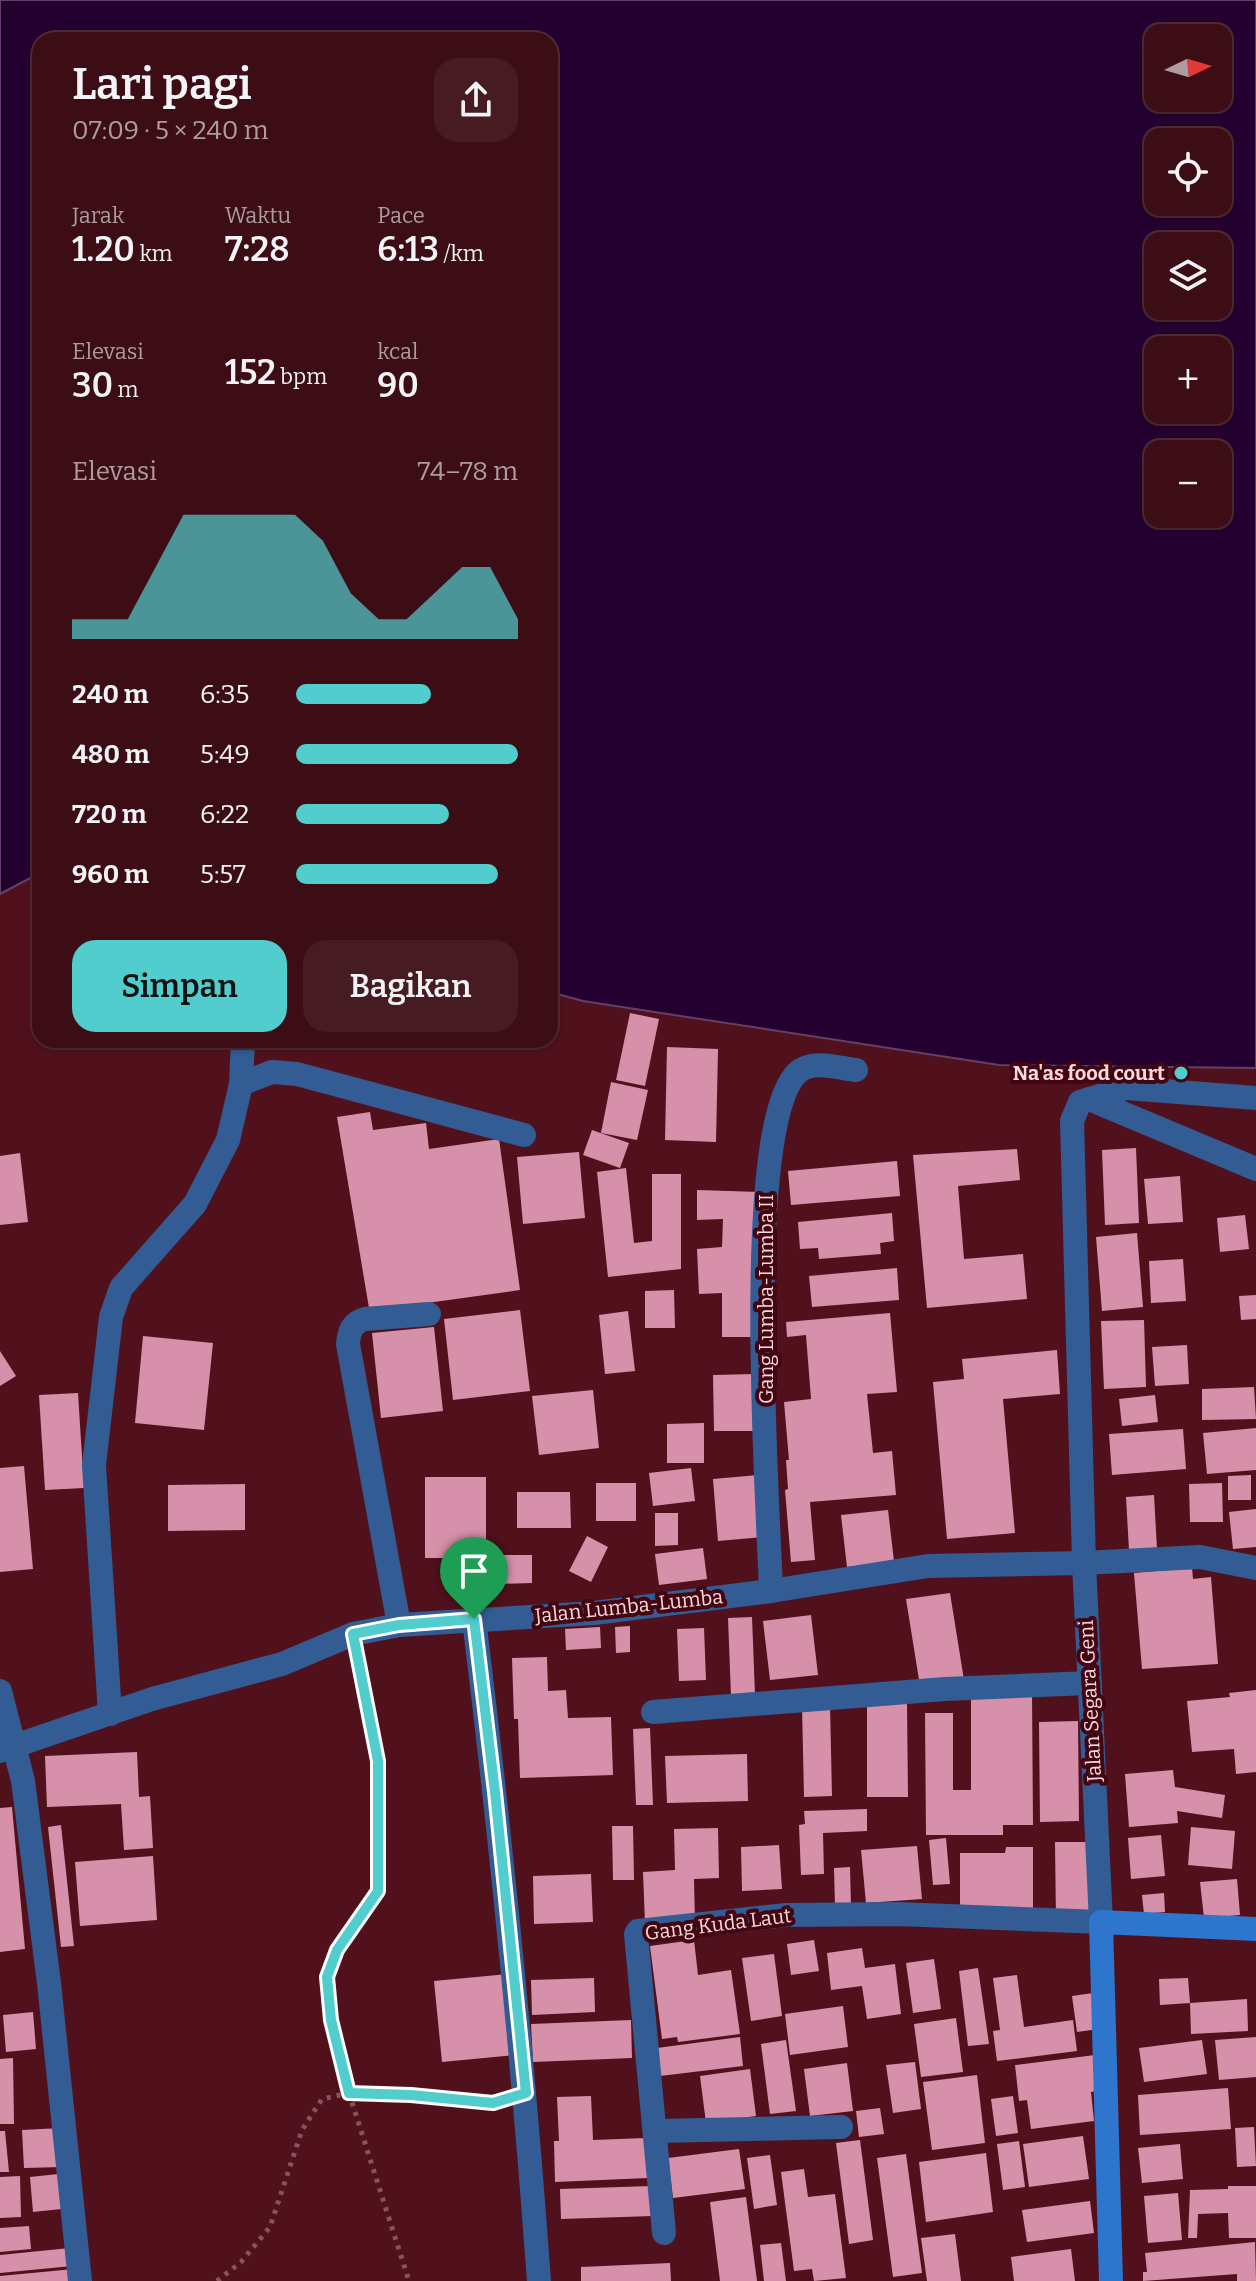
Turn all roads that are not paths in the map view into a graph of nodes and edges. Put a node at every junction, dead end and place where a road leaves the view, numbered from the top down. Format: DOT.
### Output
graph roads {
  1 [pos="243,1048"];
  2 [pos="856,1070"];
  3 [pos="241,1084"];
  4 [pos="1256,1098"];
  5 [pos="1089,1099"];
  6 [pos="524,1135"];
  7 [pos="1256,1169"];
  8 [pos="429,1314"];
  9 [pos="1084,1563"];
  10 [pos="1256,1568"];
  11 [pos="771,1591"];
  12 [pos="474,1619"];
  13 [pos="399,1625"];
  14 [pos="1089,1683"];
  15 [pos="0,1691"];
  16 [pos="653,1712"];
  17 [pos="110,1714"];
  18 [pos="8,1750"];
  19 [pos="1101,1922"];
  20 [pos="1256,1929"];
  21 [pos="841,2127"];
  22 [pos="655,2131"];
  23 [pos="664,2233"];
  24 [pos="80,2281"];
  25 [pos="539,2281"];
  26 [pos="1111,2281"];
  1 -- 3 [label="street"];
  2 -- 11 [label="street, Gang Lumba-Lumba II"];
  3 -- 6 [label="street"];
  3 -- 17 [label="street"];
  4 -- 5 [label="street"];
  5 -- 7 [label="street"];
  5 -- 9 [label="street, Jalan Segara Geni"];
  8 -- 13 [label="street"];
  9 -- 10 [label="street, Jalan Lumba-Lumba"];
  9 -- 11 [label="street, Jalan Lumba-Lumba"];
  9 -- 14 [label="street, Jalan Segara Geni"];
  11 -- 12 [label="street, Jalan Lumba-Lumba"];
  12 -- 13 [label="street, Jalan Lumba-Lumba"];
  12 -- 25 [label="street"];
  13 -- 17 [label="street, Jalan Lumba-Lumba"];
  14 -- 16 [label="street"];
  14 -- 19 [label="street, Jalan Segara Geni"];
  15 -- 18 [label="street"];
  17 -- 18 [label="street, Jalan Lumba-Lumba"];
  18 -- 24 [label="street"];
  19 -- 20 [label="street"];
  19 -- 22 [label="street, Gang Kuda Laut"];
  19 -- 26 [label="street, Jalan Segara Geni"];
  21 -- 22 [label="street"];
  22 -- 23 [label="street, Gang Kuda Laut"];
}
